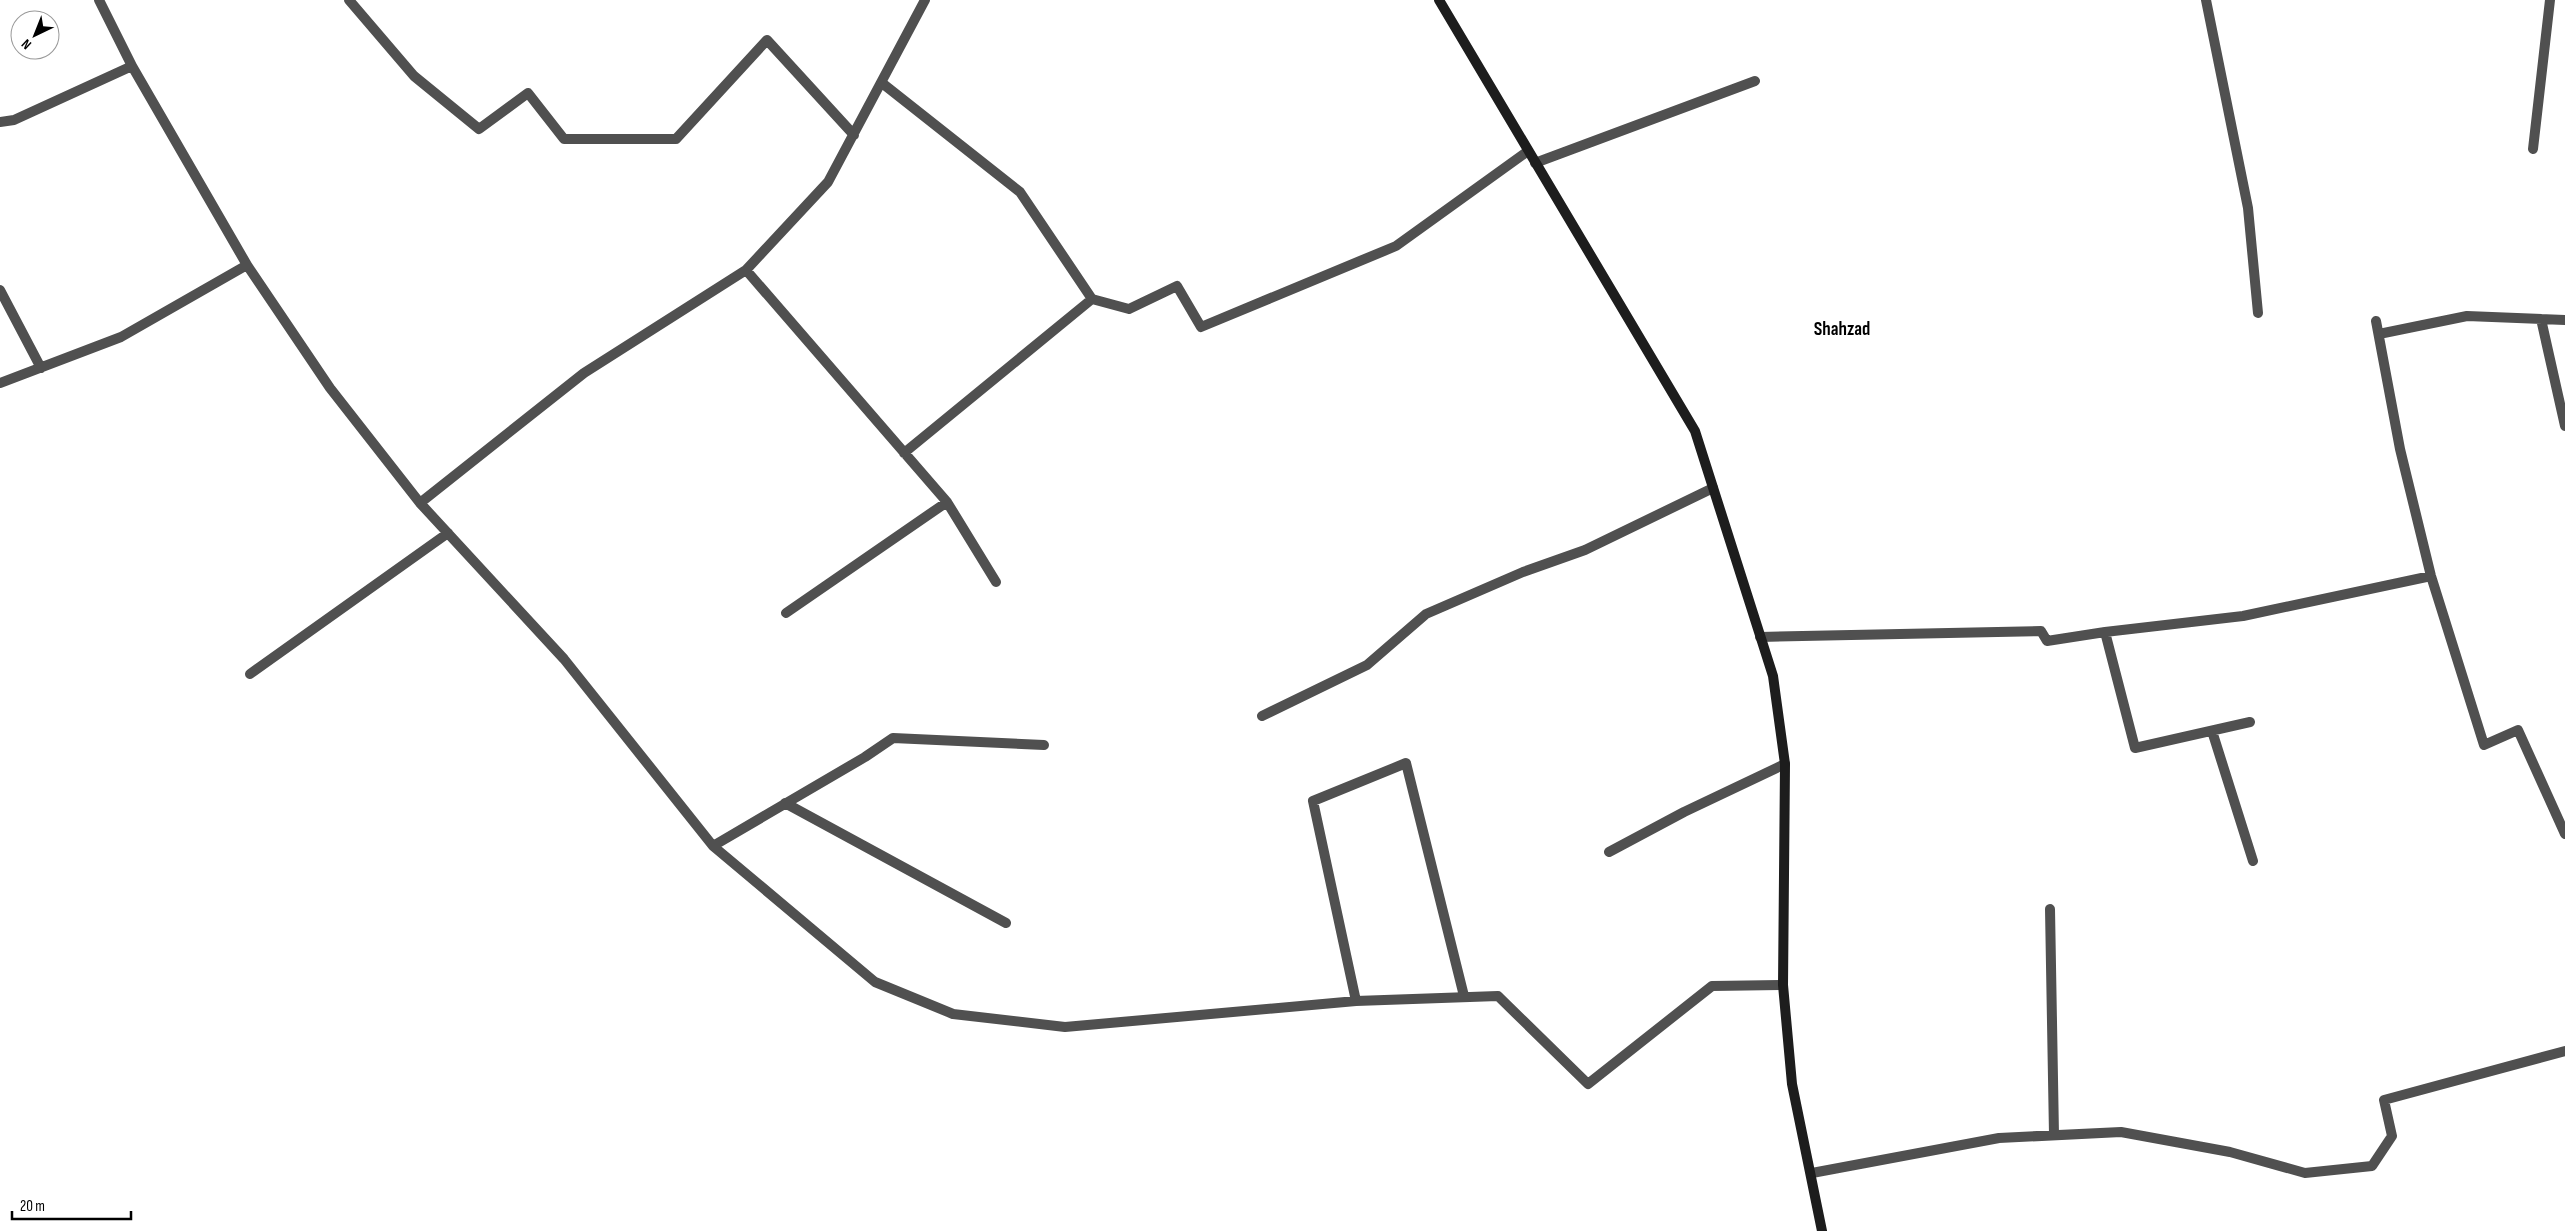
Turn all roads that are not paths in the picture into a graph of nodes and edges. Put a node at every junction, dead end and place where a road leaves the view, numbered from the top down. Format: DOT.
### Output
graph roads {
  1 [pos="98,0"];
  2 [pos="349,0"];
  3 [pos="925,0"];
  4 [pos="1439,0"];
  5 [pos="2206,0"];
  6 [pos="2550,0"];
  7 [pos="132,66"];
  8 [pos="1755,81"];
  9 [pos="882,83"];
  10 [pos="0,122"];
  11 [pos="854,135"];
  12 [pos="2533,148"];
  13 [pos="1528,151"];
  14 [pos="1535,163"];
  15 [pos="247,264"];
  16 [pos="746,270"];
  17 [pos="0,290"];
  18 [pos="1092,299"];
  19 [pos="2258,312"];
  20 [pos="2541,319"];
  21 [pos="2565,320"];
  22 [pos="2376,321"];
  23 [pos="2379,334"];
  24 [pos="41,368"];
  25 [pos="0,383"];
  26 [pos="2565,426"];
  27 [pos="904,453"];
  28 [pos="1713,488"];
  29 [pos="420,502"];
  30 [pos="947,502"];
  31 [pos="448,533"];
  32 [pos="2431,576"];
  33 [pos="996,582"];
  34 [pos="786,613"];
  35 [pos="2105,632"];
  36 [pos="1760,637"];
  37 [pos="250,674"];
  38 [pos="1262,716"];
  39 [pos="2250,722"];
  40 [pos="2212,731"];
  41 [pos="1044,744"];
  42 [pos="1785,764"];
  43 [pos="785,804"];
  44 [pos="2565,834"];
  45 [pos="713,846"];
  46 [pos="1609,852"];
  47 [pos="2253,861"];
  48 [pos="2050,909"];
  49 [pos="1006,923"];
  50 [pos="1783,985"];
  51 [pos="1464,996"];
  52 [pos="1356,1002"];
  53 [pos="2565,1051"];
  54 [pos="2054,1135"];
  55 [pos="1812,1174"];
  56 [pos="1822,1231"];
  1 -- 7 [label="street"];
  2 -- 11 [label="street"];
  3 -- 9 [label="street"];
  4 -- 13 [label="street"];
  5 -- 19 [label="street"];
  6 -- 12 [label="street"];
  7 -- 10 [label="street"];
  7 -- 15 [label="street"];
  8 -- 14 [label="street"];
  9 -- 11 [label="street"];
  9 -- 18 [label="street"];
  11 -- 16 [label="street"];
  13 -- 14 [label="street"];
  13 -- 18 [label="street"];
  14 -- 28 [label="street"];
  15 -- 24 [label="street"];
  15 -- 29 [label="street"];
  16 -- 27 [label="street"];
  16 -- 29 [label="street"];
  17 -- 24 [label="street"];
  18 -- 27 [label="street"];
  20 -- 21 [label="street"];
  20 -- 23 [label="street"];
  20 -- 26 [label="street"];
  22 -- 23 [label="street"];
  23 -- 32 [label="street"];
  24 -- 25 [label="street"];
  27 -- 30 [label="street"];
  28 -- 36 [label="street"];
  28 -- 38 [label="street"];
  29 -- 31 [label="street"];
  30 -- 33 [label="street"];
  30 -- 34 [label="street"];
  31 -- 37 [label="street"];
  31 -- 45 [label="street"];
  32 -- 35 [label="street"];
  32 -- 44 [label="street"];
  35 -- 36 [label="street"];
  35 -- 40 [label="street"];
  36 -- 42 [label="street"];
  39 -- 40 [label="street"];
  40 -- 47 [label="street"];
  41 -- 43 [label="street"];
  42 -- 46 [label="street"];
  42 -- 50 [label="street"];
  43 -- 45 [label="street"];
  43 -- 49 [label="street"];
  45 -- 52 [label="street"];
  48 -- 54 [label="street"];
  50 -- 51 [label="street"];
  50 -- 55 [label="street"];
  51 -- 52 [label="street"];
  51 -- 52 [label="street"];
  53 -- 54 [label="street"];
  54 -- 55 [label="street"];
  55 -- 56 [label="street"];
}
